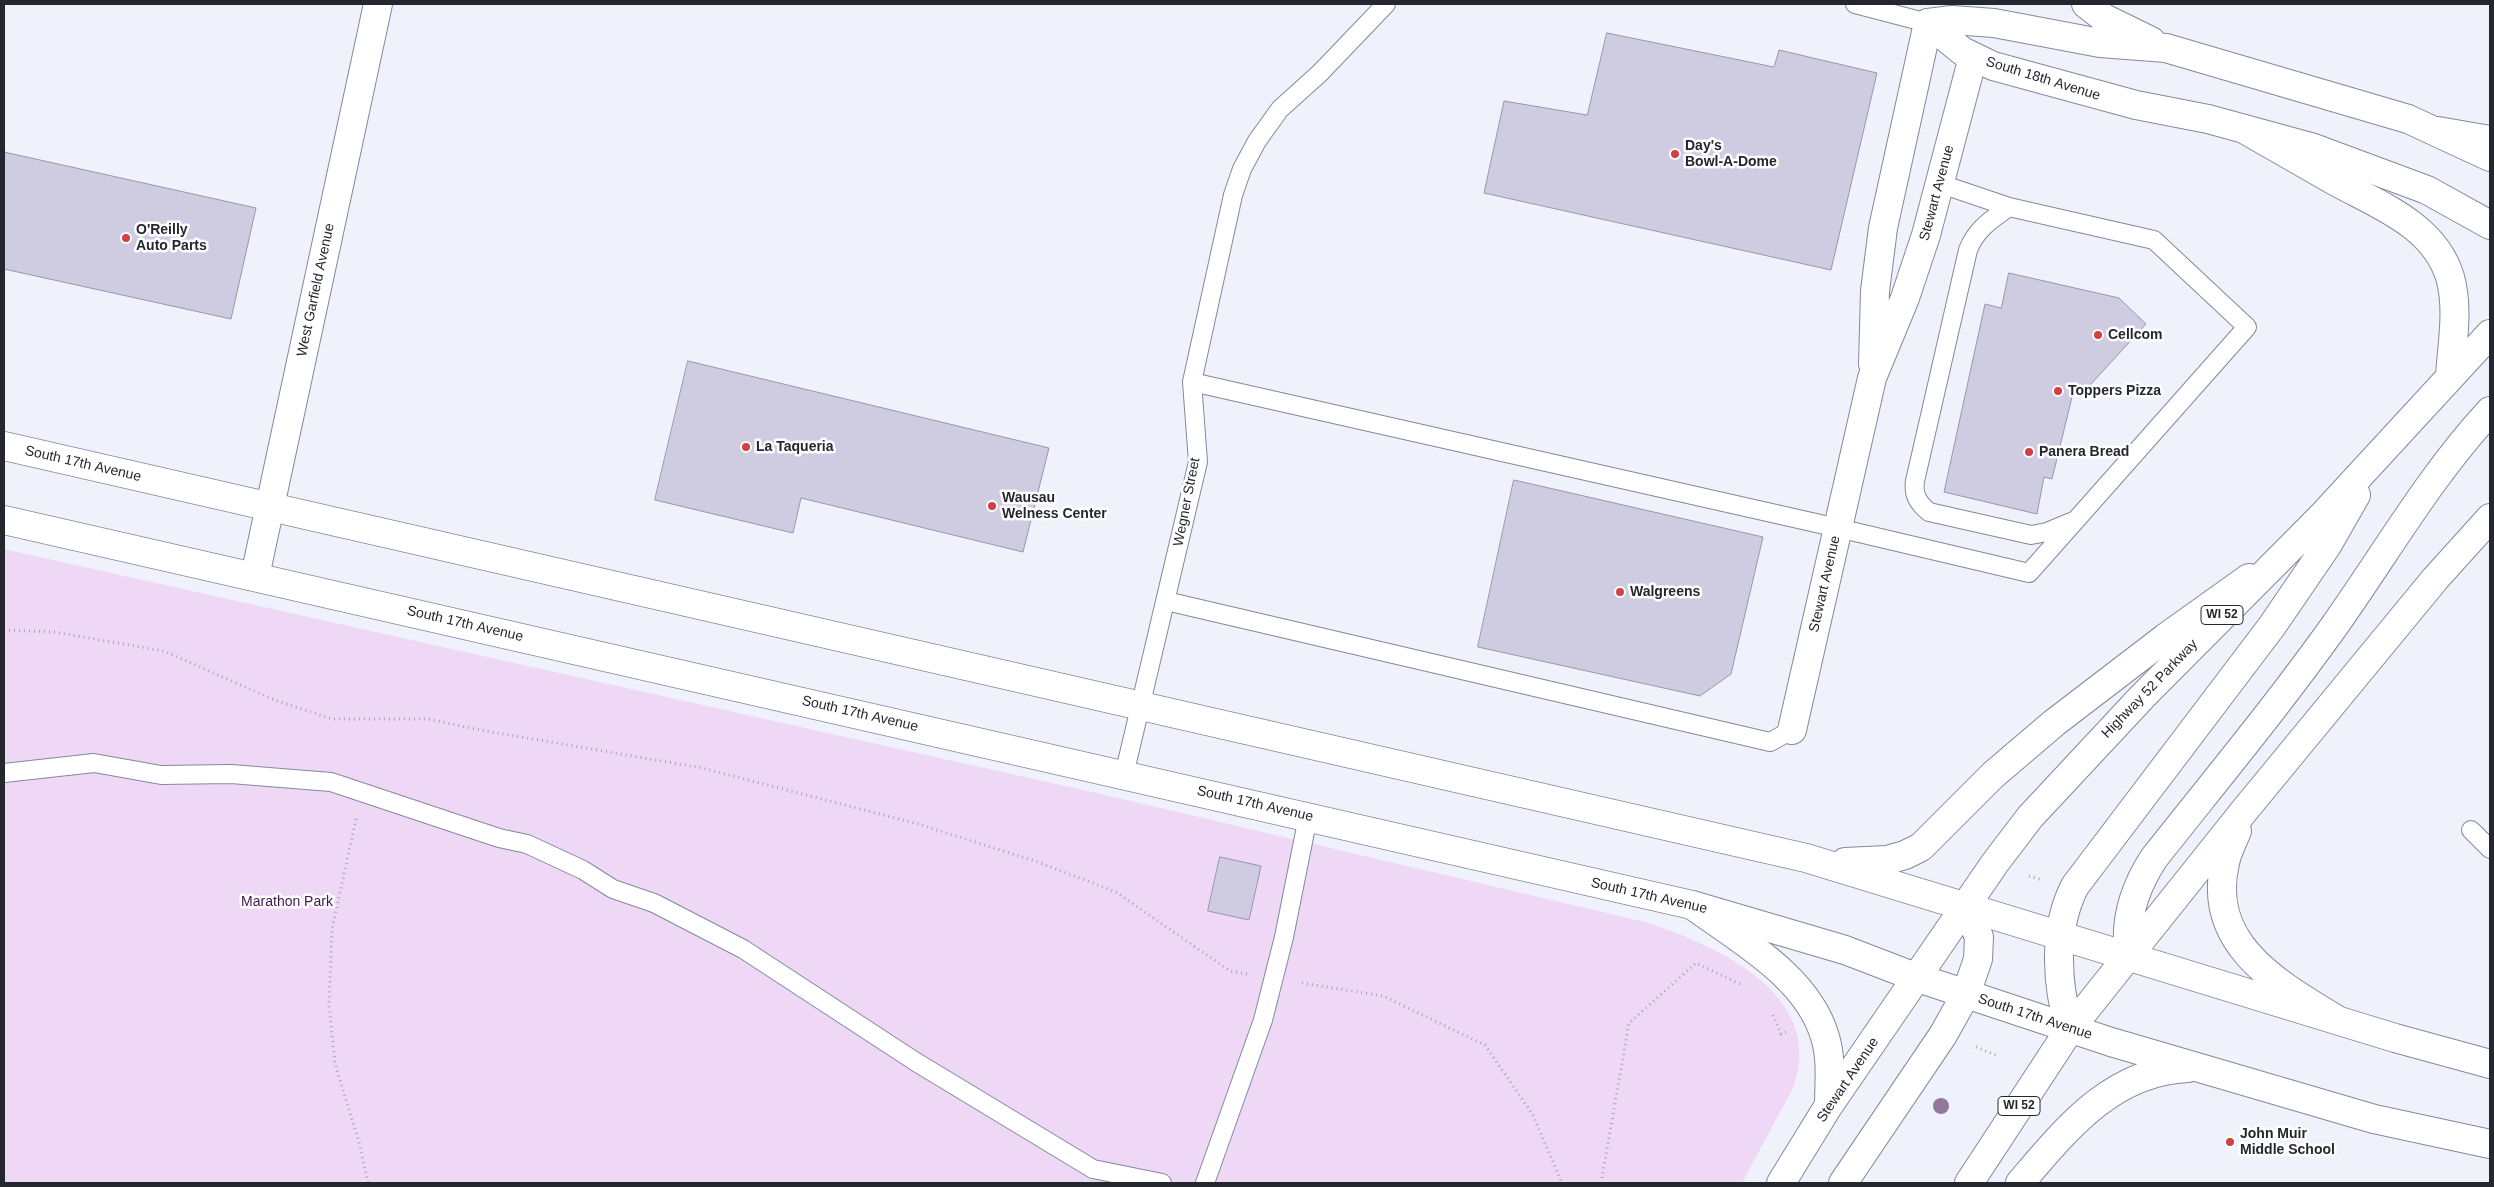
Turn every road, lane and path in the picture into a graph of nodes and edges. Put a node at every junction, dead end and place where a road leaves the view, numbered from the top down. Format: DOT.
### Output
graph roads {
  1 [pos="378,4"];
  2 [pos="1386,4"];
  3 [pos="2086,4"];
  4 [pos="1857,5"];
  5 [pos="1930,13"];
  6 [pos="1987,13"];
  7 [pos="2166,48"];
  8 [pos="1973,57"];
  9 [pos="2244,129"];
  10 [pos="2438,131"];
  11 [pos="2490,140"];
  12 [pos="2490,157"];
  13 [pos="1941,184"];
  14 [pos="2009,207"];
  15 [pos="2490,224"];
  16 [pos="2490,334"];
  17 [pos="2450,376"];
  18 [pos="1872,378"];
  19 [pos="1192,382"];
  20 [pos="2490,411"];
  21 [pos="4,446"];
  22 [pos="2373,462"];
  23 [pos="270,506"];
  24 [pos="2490,518"];
  25 [pos="4,520"];
  26 [pos="2076,520"];
  27 [pos="1838,528"];
  28 [pos="2490,540"];
  29 [pos="2280,558"];
  30 [pos="255,576"];
  31 [pos="2435,579"];
  32 [pos="1166,601"];
  33 [pos="4,630"];
  34 [pos="1142,706"];
  35 [pos="1792,730"];
  36 [pos="4,773"];
  37 [pos="1124,774"];
  38 [pos="362,792"];
  39 [pos="2244,811"];
  40 [pos="1308,817"];
  41 [pos="2470,830"];
  42 [pos="2490,849"];
  43 [pos="1806,858"];
  44 [pos="1692,905"];
  45 [pos="1966,907"];
  46 [pos="2062,934"];
  47 [pos="2129,955"];
  48 [pos="1274,978"];
  49 [pos="1918,978"];
  50 [pos="1746,987"];
  51 [pos="1966,994"];
  52 [pos="1772,1013"];
  53 [pos="2334,1018"];
  54 [pos="2070,1029"];
  55 [pos="1788,1031"];
  56 [pos="1968,1044"];
  57 [pos="1998,1056"];
  58 [pos="2490,1064"];
  59 [pos="2200,1067"];
  60 [pos="1829,1106"];
  61 [pos="2490,1144"];
  62 [pos="368,1183"];
  63 [pos="1162,1183"];
  64 [pos="1205,1183"];
  65 [pos="1562,1183"];
  66 [pos="1601,1183"];
  67 [pos="1781,1183"];
  68 [pos="1843,1183"];
  69 [pos="1969,1183"];
  70 [pos="2020,1183"];
  1 -- 23 [label="main road, West Garfield Avenue"];
  2 -- 19 [label="lane, Wegner Street"];
  3 -- 7 [label="main road"];
  4 -- 5 [label="lane"];
  5 -- 6 [label="main road"];
  5 -- 8 [label="main road, South 18th Avenue"];
  5 -- 18 [label="main road, Stewart Avenue"];
  6 -- 7 [label="main road"];
  6 -- 8 [label="main road, Stewart Avenue"];
  7 -- 10 [label="main road"];
  8 -- 9 [label="main road, South 18th Avenue"];
  8 -- 13 [label="main road, Stewart Avenue"];
  9 -- 15 [label="main road, South 18th Avenue"];
  9 -- 17 [label="main road"];
  10 -- 11 [label="main road"];
  10 -- 12 [label="main road"];
  13 -- 14 [label="lane"];
  13 -- 18 [label="main road, Stewart Avenue"];
  14 -- 26 [label="lane"];
  14 -- 26 [label="lane"];
  16 -- 17 [label="main road, Highway 52 Parkway / WI 52"];
  17 -- 22 [label="main road, Highway 52 Parkway / WI 52"];
  18 -- 27 [label="main road, Stewart Avenue"];
  19 -- 27 [label="lane"];
  19 -- 32 [label="lane, Wegner Street"];
  20 -- 47 [label="main road"];
  21 -- 23 [label="main road, South 17th Avenue"];
  22 -- 29 [label="main road, Highway 52 Parkway / WI 52"];
  22 -- 46 [label="main road"];
  23 -- 30 [label="main road, West Garfield Avenue"];
  23 -- 34 [label="main road, South 17th Avenue"];
  24 -- 31 [label="main road, WI 52"];
  25 -- 30 [label="main road, South 17th Avenue"];
  26 -- 27 [label="lane"];
  27 -- 35 [label="main road, Stewart Avenue"];
  28 -- 31 [label="main road"];
  29 -- 43 [label="main road"];
  29 -- 45 [label="main road, Highway 52 Parkway / WI 52"];
  30 -- 37 [label="main road, South 17th Avenue"];
  31 -- 39 [label="main road, WI 52"];
  32 -- 34 [label="lane, Wegner Street"];
  32 -- 35 [label="lane"];
  33 -- 48 [label="path"];
  34 -- 37 [label="lane, Wegner Street"];
  34 -- 43 [label="main road, South 17th Avenue"];
  36 -- 38 [label="lane"];
  37 -- 40 [label="main road, South 17th Avenue"];
  38 -- 62 [label="path"];
  38 -- 63 [label="lane"];
  39 -- 47 [label="main road, WI 52"];
  39 -- 53 [label="main road"];
  40 -- 44 [label="main road, South 17th Avenue"];
  40 -- 48 [label="lane"];
  41 -- 42 [label="lane"];
  43 -- 45 [label="main road, South 17th Avenue"];
  44 -- 49 [label="main road, South 17th Avenue"];
  44 -- 60 [label="main road"];
  45 -- 46 [label="main road, South 17th Avenue"];
  45 -- 49 [label="main road, Highway 52 Parkway / WI 52"];
  45 -- 51 [label="main road"];
  46 -- 47 [label="main road, South 17th Avenue"];
  46 -- 54 [label="main road"];
  47 -- 53 [label="main road, South 17th Avenue"];
  47 -- 54 [label="main road, WI 52"];
  48 -- 64 [label="lane"];
  48 -- 65 [label="path"];
  49 -- 51 [label="main road, South 17th Avenue"];
  49 -- 60 [label="main road, Stewart Avenue / WI 52"];
  50 -- 66 [label="path"];
  51 -- 54 [label="main road, South 17th Avenue"];
  51 -- 68 [label="main road"];
  52 -- 55 [label="path"];
  53 -- 58 [label="main road, South 17th Avenue"];
  54 -- 59 [label="main road, South 17th Avenue"];
  54 -- 69 [label="main road, WI 52"];
  56 -- 57 [label="path"];
  59 -- 61 [label="main road, South 17th Avenue"];
  59 -- 70 [label="main road"];
  60 -- 67 [label="main road, Stewart Avenue / WI 52"];
}
